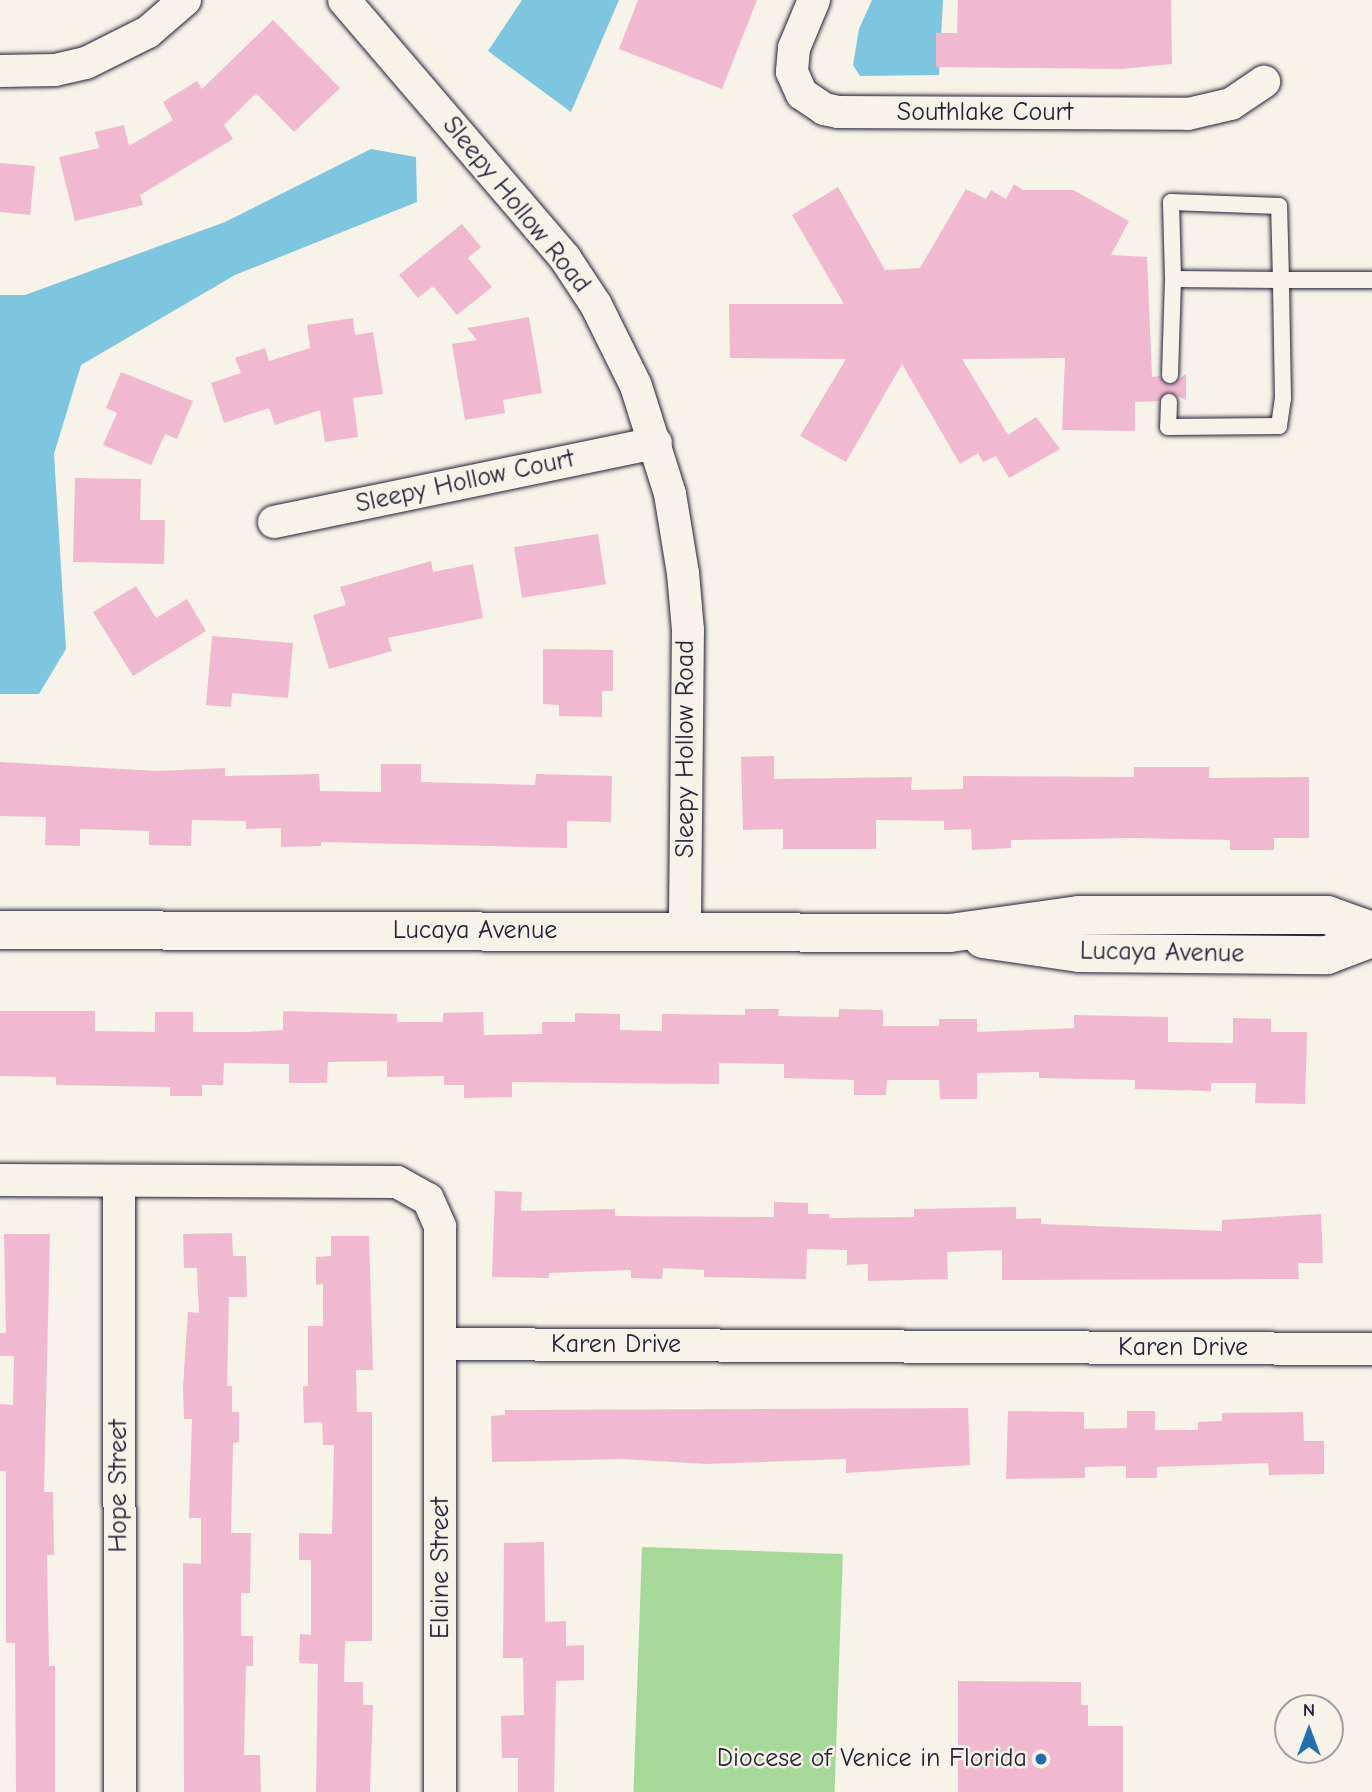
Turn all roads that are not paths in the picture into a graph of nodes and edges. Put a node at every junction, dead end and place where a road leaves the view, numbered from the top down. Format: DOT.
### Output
graph roads {
  1 [pos="185,0"];
  2 [pos="344,0"];
  3 [pos="814,0"];
  4 [pos="0,71"];
  5 [pos="1264,82"];
  6 [pos="1173,279"];
  7 [pos="1281,280"];
  8 [pos="1372,280"];
  9 [pos="1170,375"];
  10 [pos="1169,402"];
  11 [pos="656,443"];
  12 [pos="274,522"];
  13 [pos="0,930"];
  14 [pos="1372,931"];
  15 [pos="685,932"];
  16 [pos="950,933"];
  17 [pos="1372,938"];
  18 [pos="0,1180"];
  19 [pos="119,1181"];
  20 [pos="441,1344"];
  21 [pos="1372,1349"];
  22 [pos="120,1792"];
  23 [pos="440,1792"];
  1 -- 4 [label="street"];
  2 -- 11 [label="street, Sleepy Hollow Road"];
  3 -- 5 [label="street, Southlake Court"];
  6 -- 7 [label="lane"];
  6 -- 7 [label="lane"];
  6 -- 9 [label="lane"];
  7 -- 8 [label="lane"];
  7 -- 10 [label="lane"];
  11 -- 12 [label="street, Sleepy Hollow Court"];
  11 -- 15 [label="street, Sleepy Hollow Road"];
  13 -- 15 [label="street, Lucaya Avenue"];
  14 -- 16 [label="street, Lucaya Avenue"];
  15 -- 16 [label="street, Lucaya Avenue"];
  16 -- 17 [label="street, Lucaya Avenue"];
  18 -- 19 [label="street"];
  19 -- 20 [label="street"];
  19 -- 22 [label="street, Hope Street"];
  20 -- 21 [label="street, Karen Drive"];
  20 -- 23 [label="street, Elaine Street"];
}
